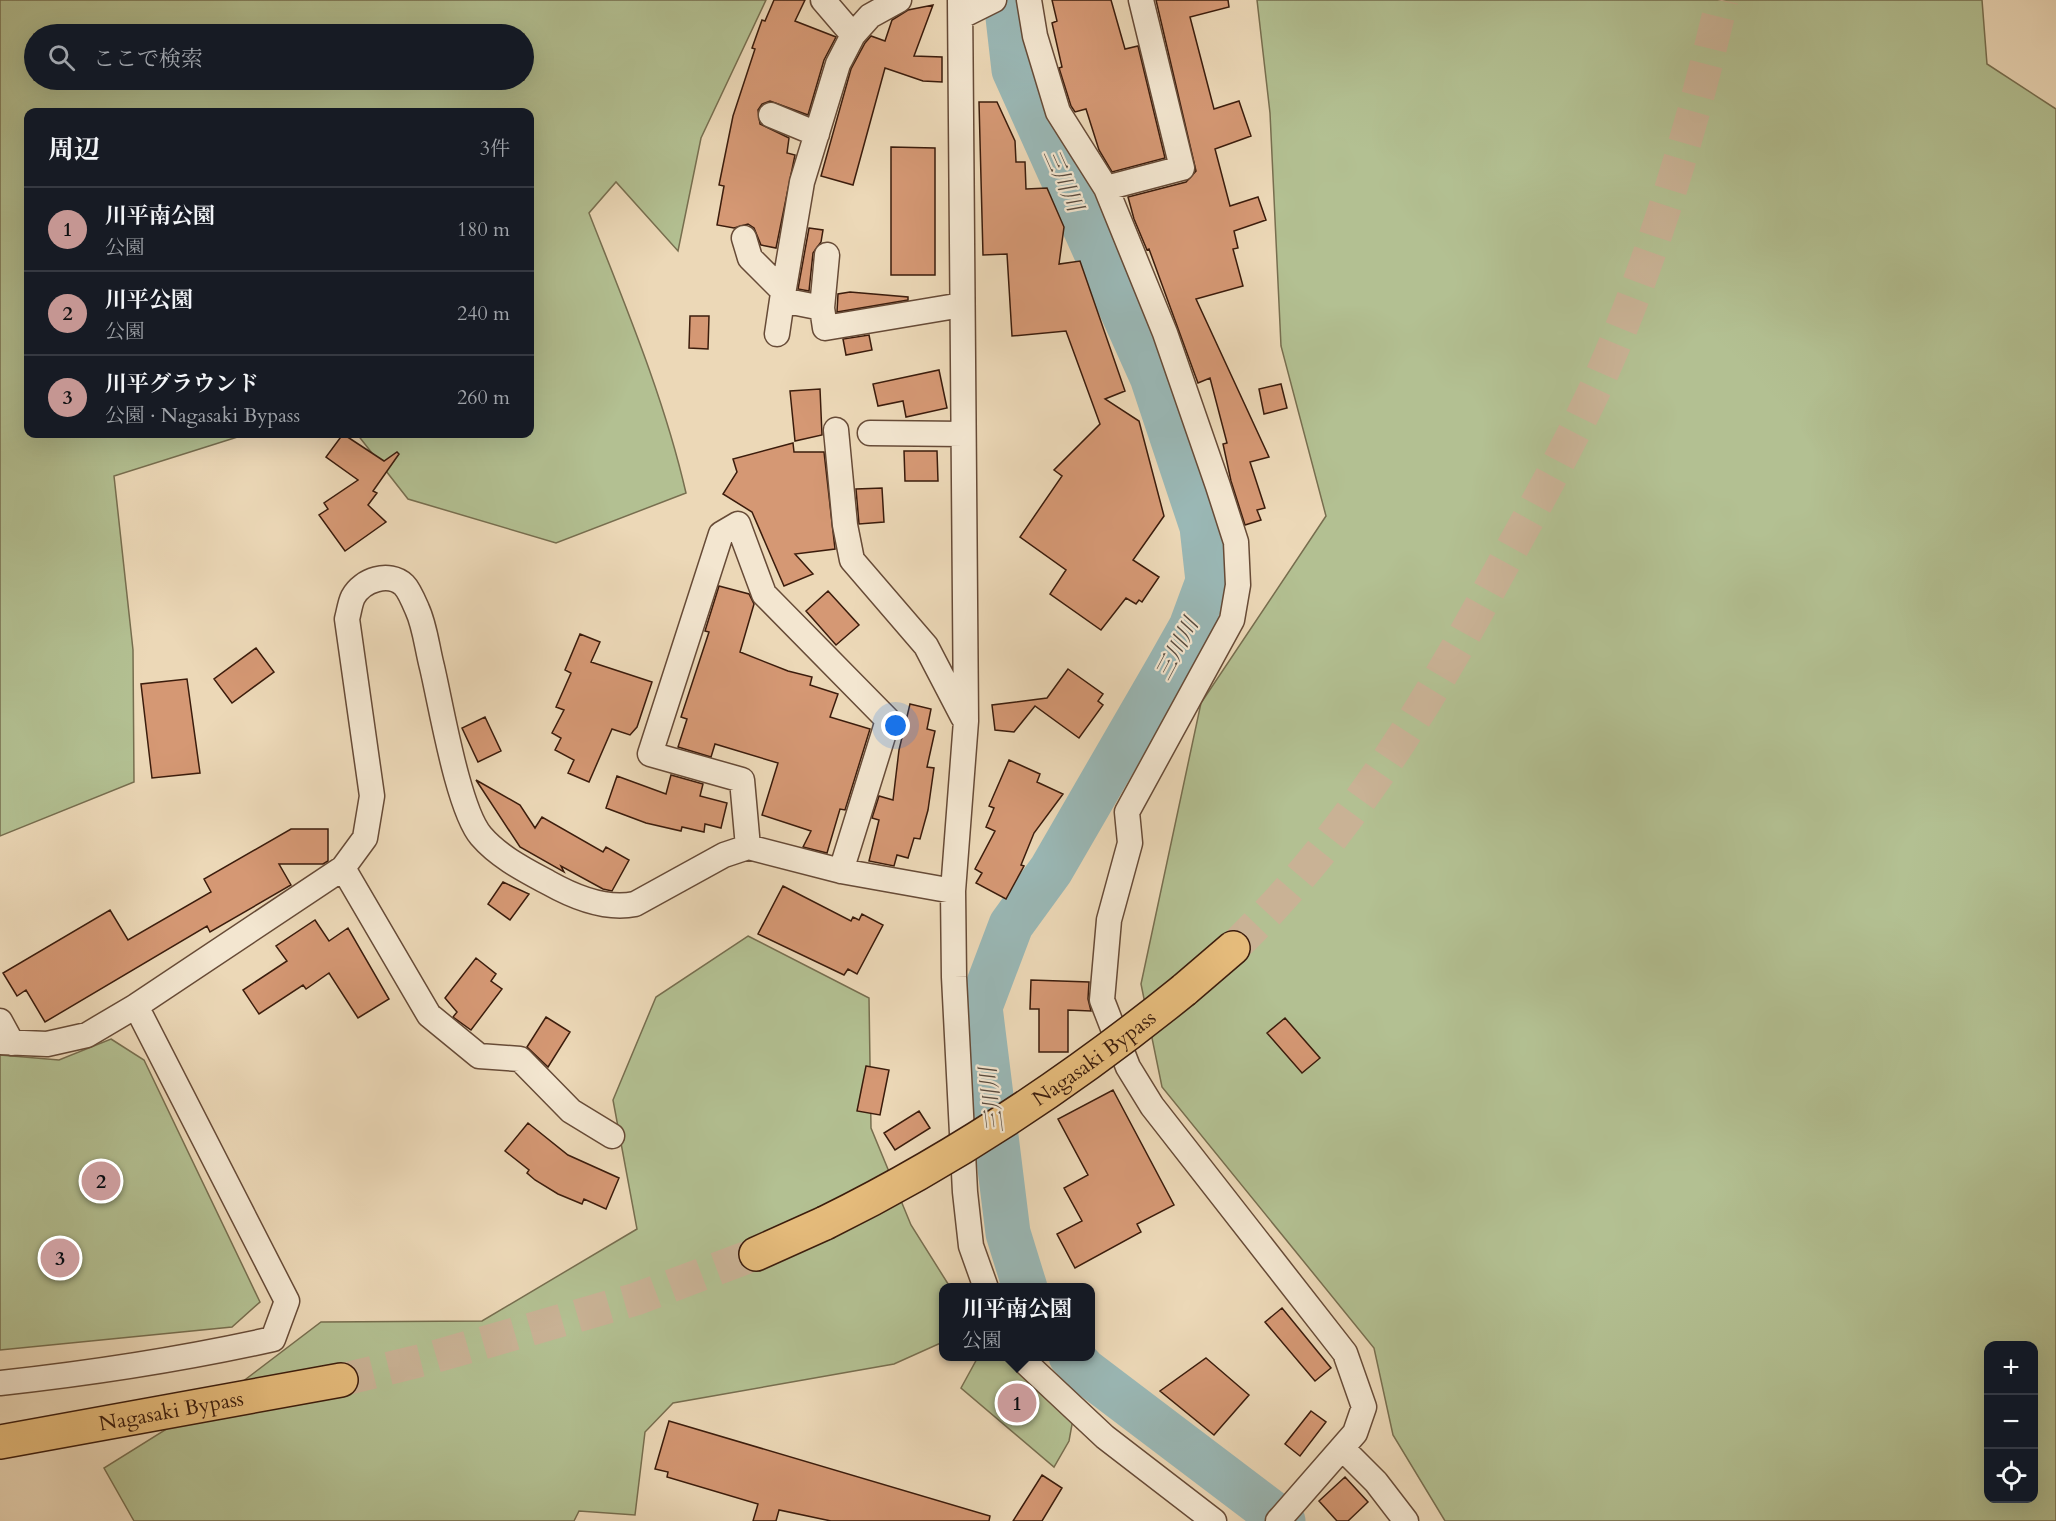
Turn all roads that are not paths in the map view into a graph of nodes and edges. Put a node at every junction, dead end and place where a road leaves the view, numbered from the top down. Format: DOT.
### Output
graph roads {
  1 [pos="823,0"];
  2 [pos="899,0"];
  3 [pos="994,0"];
  4 [pos="1029,0"];
  5 [pos="1141,0"];
  6 [pos="961,8"];
  7 [pos="853,35"];
  8 [pos="771,115"];
  9 [pos="817,134"];
  10 [pos="1106,188"];
  11 [pos="744,238"];
  12 [pos="827,255"];
  13 [pos="782,296"];
  14 [pos="963,305"];
  15 [pos="822,308"];
  16 [pos="777,334"];
  17 [pos="836,430"];
  18 [pos="870,433"];
  19 [pos="963,434"];
  20 [pos="966,721"];
  21 [pos="748,847"];
  22 [pos="343,868"];
  23 [pos="841,871"];
  24 [pos="953,891"];
  25 [pos="1233,948"];
  26 [pos="136,1006"];
  27 [pos="0,1021"];
  28 [pos="6,1042"];
  29 [pos="612,1136"];
  30 [pos="756,1254"];
  31 [pos="985,1283"];
  32 [pos="1025,1361"];
  33 [pos="341,1380"];
  34 [pos="0,1383"];
  35 [pos="0,1442"];
  36 [pos="1342,1448"];
  37 [pos="1214,1521"];
  38 [pos="1278,1521"];
  39 [pos="1406,1521"];
  1 -- 7 [label="street"];
  2 -- 7 [label="street"];
  3 -- 6 [label="street"];
  4 -- 10 [label="street"];
  5 -- 10 [label="street"];
  6 -- 14 [label="street"];
  7 -- 9 [label="street"];
  8 -- 9 [label="street"];
  9 -- 13 [label="street"];
  10 -- 36 [label="street"];
  11 -- 13 [label="street"];
  12 -- 15 [label="street"];
  13 -- 15 [label="street"];
  13 -- 16 [label="street"];
  14 -- 15 [label="street"];
  14 -- 19 [label="street"];
  17 -- 20 [label="street"];
  18 -- 19 [label="street"];
  19 -- 20 [label="street"];
  20 -- 24 [label="street"];
  21 -- 22 [label="street"];
  21 -- 23 [label="street"];
  21 -- 23 [label="street"];
  22 -- 26 [label="street"];
  22 -- 29 [label="street"];
  23 -- 24 [label="street"];
  24 -- 31 [label="street"];
  25 -- 30 [label="highway, Nagasaki Bypass, bridge"];
  26 -- 28 [label="street"];
  26 -- 34 [label="street"];
  27 -- 28 [label="street"];
  32 -- 37 [label="street"];
  33 -- 35 [label="highway, Nagasaki Bypass"];
  36 -- 38 [label="street"];
  36 -- 39 [label="street"];
}
